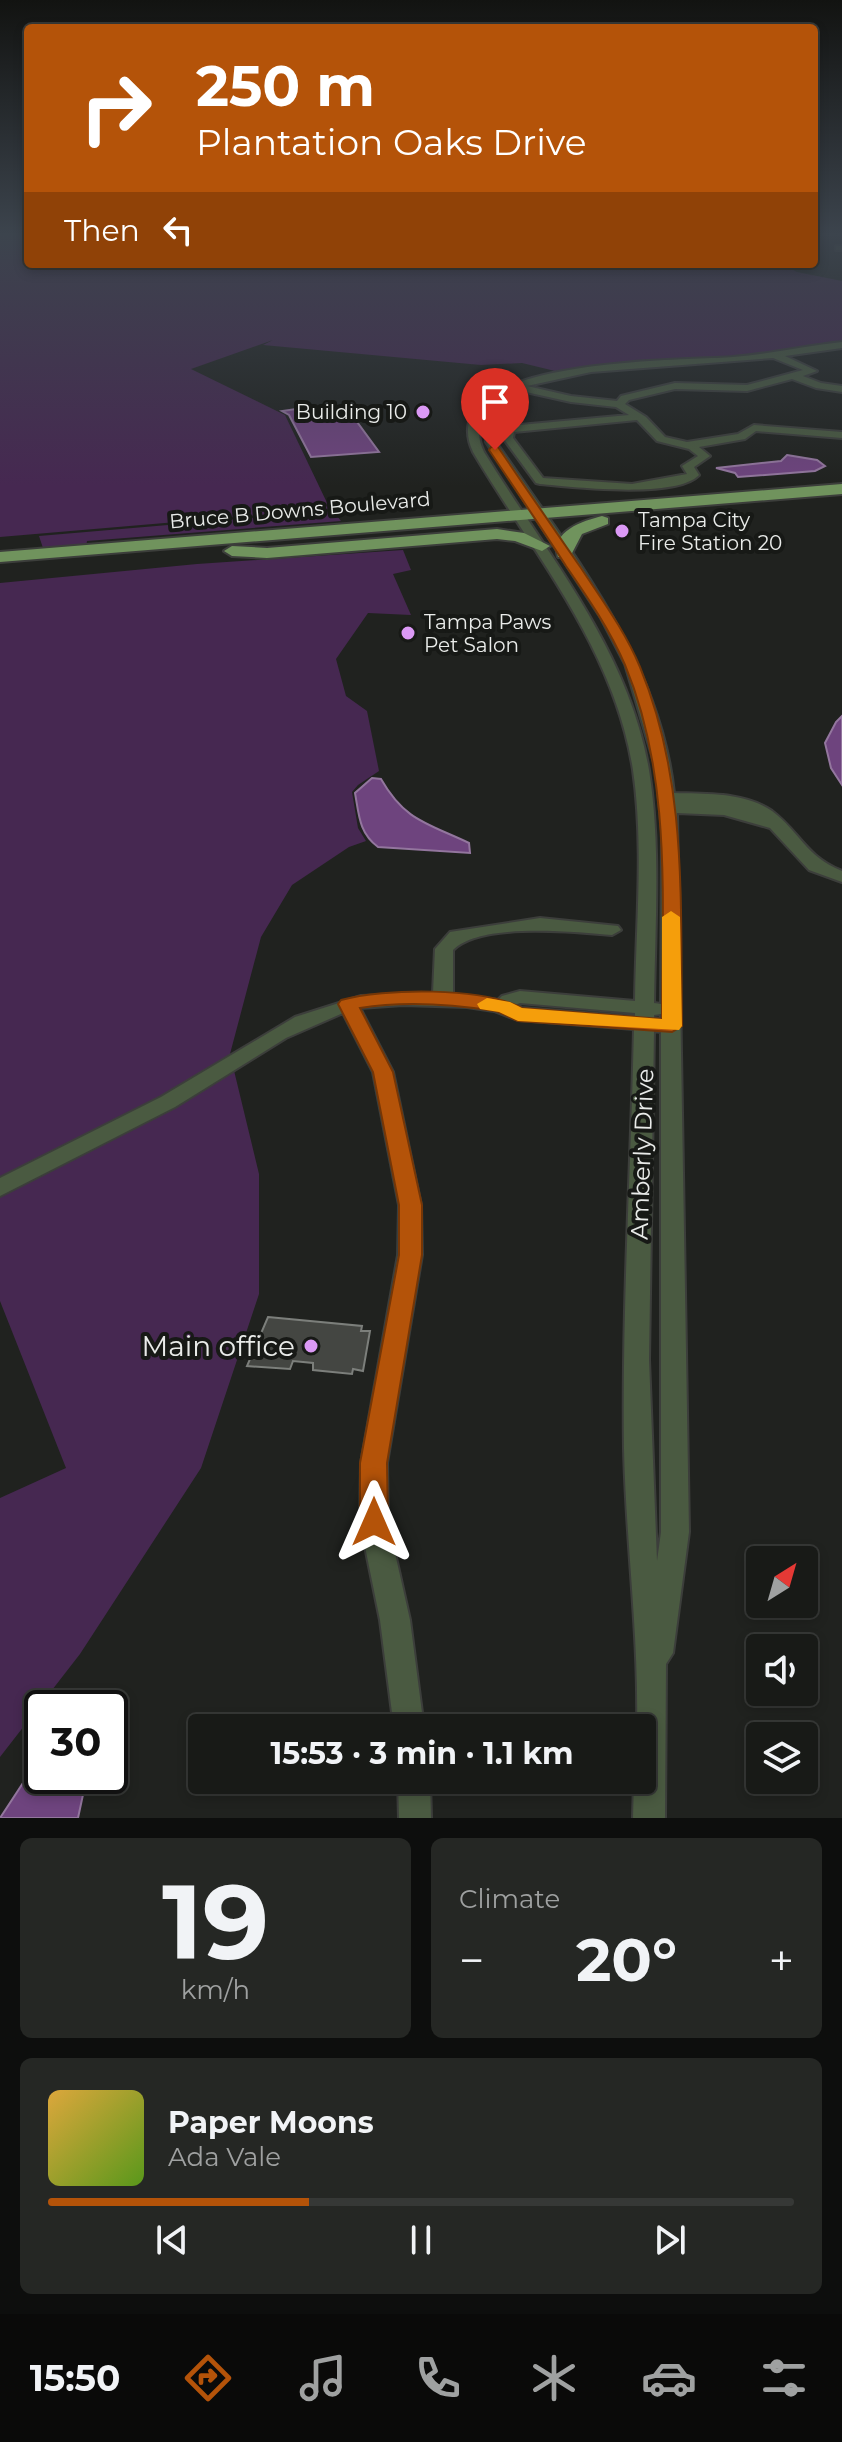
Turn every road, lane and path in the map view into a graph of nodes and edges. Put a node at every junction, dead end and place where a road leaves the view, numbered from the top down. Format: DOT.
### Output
graph roads {
  1 [pos="842,345"];
  2 [pos="779,356"];
  3 [pos="656,369"];
  4 [pos="812,371"];
  5 [pos="793,376"];
  6 [pos="529,386"];
  7 [pos="628,386"];
  8 [pos="675,386"];
  9 [pos="841,388"];
  10 [pos="646,393"];
  11 [pos="621,402"];
  12 [pos="639,417"];
  13 [pos="842,435"];
  14 [pos="688,445"];
  15 [pos="842,489"];
  16 [pos="842,501"];
  17 [pos="533,520"];
  18 [pos="602,521"];
  19 [pos="542,546"];
  20 [pos="229,551"];
  21 [pos="564,553"];
  22 [pos="104,555"];
  23 [pos="0,557"];
  24 [pos="38,560"];
  25 [pos="0,569"];
  26 [pos="662,801"];
  27 [pos="842,877"];
  28 [pos="612,930"];
  29 [pos="443,999"];
  30 [pos="348,1004"];
  31 [pos="645,1016"];
  32 [pos="672,1018"];
  33 [pos="0,1188"];
  34 [pos="652,1690"];
  35 [pos="407,1714"];
  36 [pos="414,1794"];
  37 [pos="415,1818"];
  38 [pos="649,1818"];
  1 -- 2 [label="street, Amberly Drive"];
  2 -- 3 [label="street, Amberly Drive"];
  2 -- 4 [label="street"];
  3 -- 6 [label="street, Amberly Drive"];
  3 -- 8 [label="street"];
  4 -- 5 [label="street"];
  4 -- 9 [label="street"];
  5 -- 8 [label="street"];
  5 -- 9 [label="street"];
  6 -- 11 [label="street"];
  6 -- 17 [label="street, Amberly Drive"];
  7 -- 10 [label="street"];
  8 -- 10 [label="street"];
  10 -- 11 [label="street"];
  11 -- 12 [label="street"];
  12 -- 14 [label="street"];
  12 -- 14 [label="street"];
  13 -- 14 [label="street"];
  15 -- 17 [label="main road, Bruce B Downs Boulevard"];
  16 -- 18 [label="main road, Bruce B Downs Boulevard"];
  17 -- 18 [label="main road, Bruce B Downs Boulevard"];
  17 -- 19 [label="street, Amberly Drive"];
  17 -- 20 [label="main road, Bruce B Downs Boulevard"];
  17 -- 21 [label="street, Amberly Drive"];
  17 -- 22 [label="main road, Bruce B Downs Boulevard"];
  18 -- 21 [label="main road"];
  19 -- 20 [label="main road"];
  19 -- 26 [label="street, Amberly Drive"];
  20 -- 22 [label="main road, Bruce B Downs Boulevard"];
  21 -- 26 [label="street, Amberly Drive"];
  22 -- 24 [label="main road, Bruce B Downs Boulevard"];
  23 -- 24 [label="main road, Bruce B Downs Boulevard"];
  24 -- 25 [label="main road, Bruce B Downs Boulevard"];
  26 -- 27 [label="street"];
  26 -- 31 [label="street, Amberly Drive"];
  26 -- 32 [label="street, Amberly Drive"];
  28 -- 29 [label="street"];
  29 -- 30 [label="street"];
  29 -- 31 [label="street"];
  30 -- 33 [label="street"];
  30 -- 35 [label="street"];
  31 -- 32 [label="street"];
  31 -- 34 [label="street, Amberly Drive"];
  32 -- 34 [label="street, Amberly Drive"];
  34 -- 38 [label="street, Amberly Drive"];
  36 -- 37 [label="street"];
}
